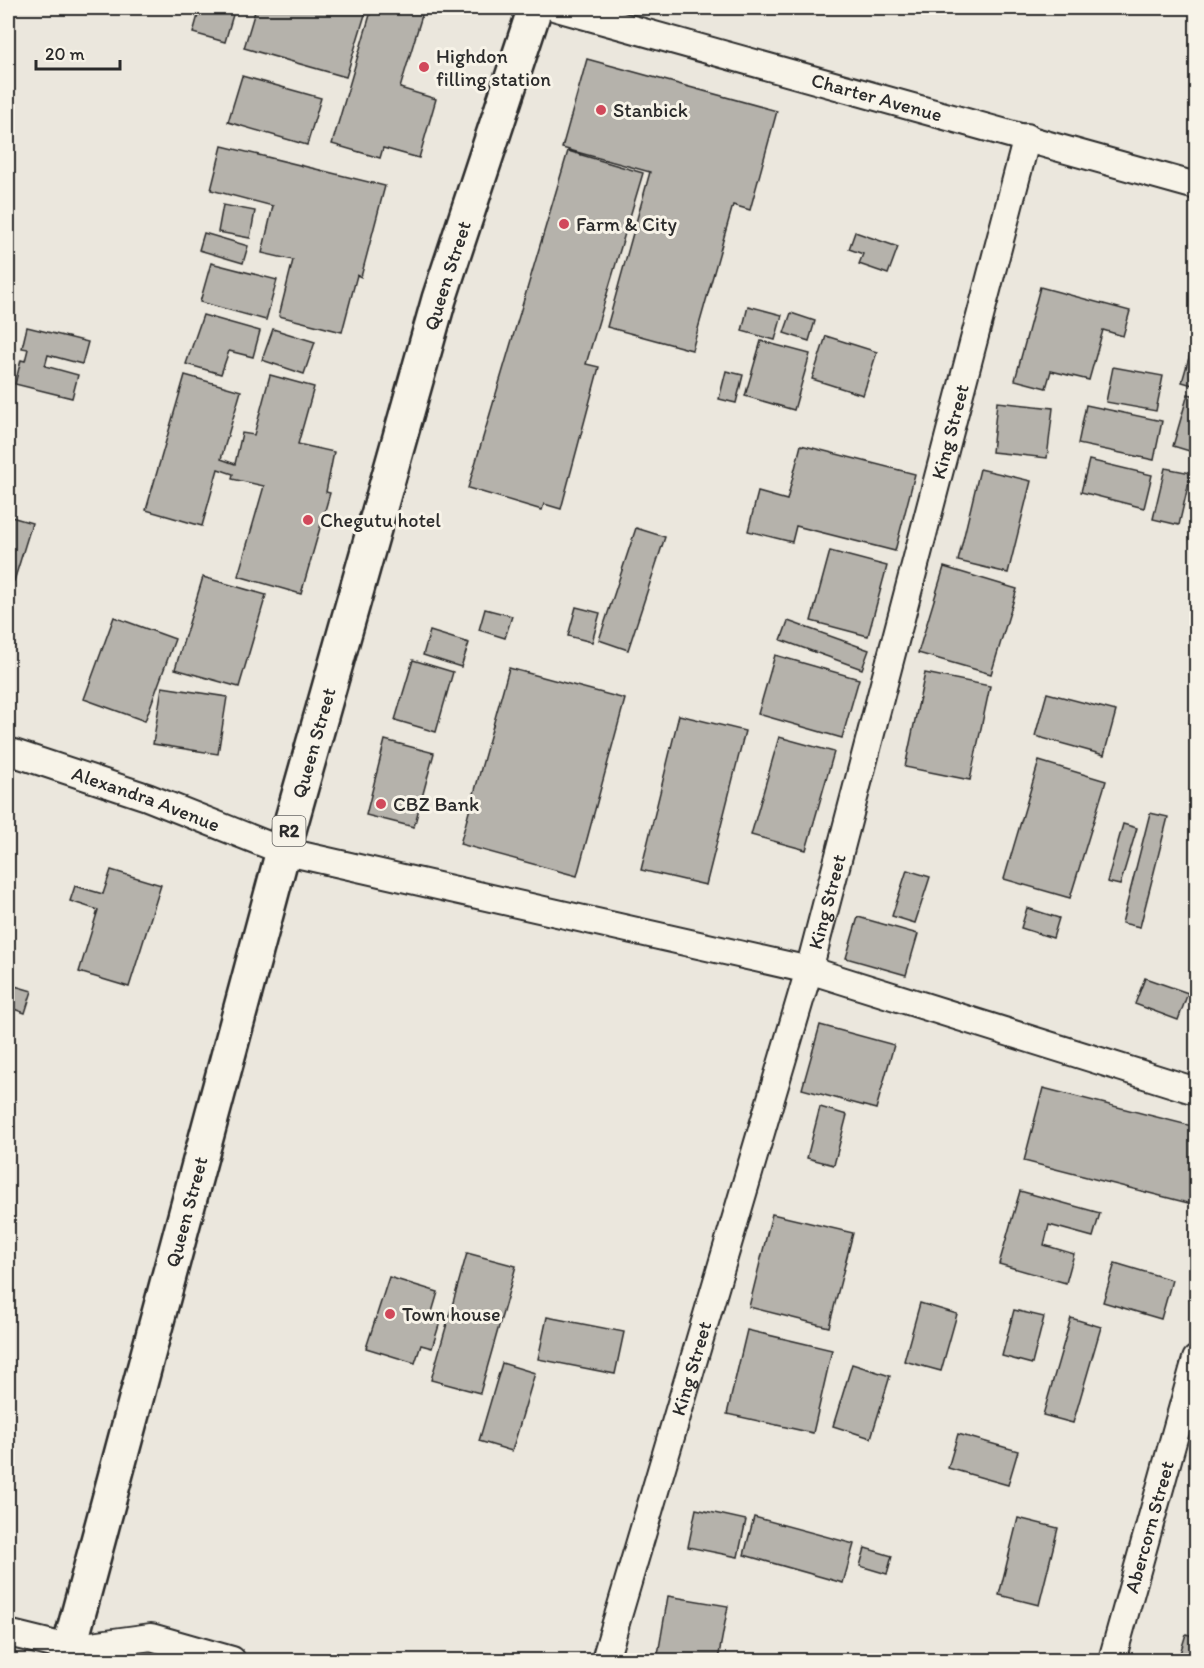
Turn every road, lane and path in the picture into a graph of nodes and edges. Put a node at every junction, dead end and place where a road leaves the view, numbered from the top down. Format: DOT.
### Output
graph roads {
  1 [pos="536,8"];
  2 [pos="557,8"];
  3 [pos="1027,137"];
  4 [pos="1197,186"];
  5 [pos="8,751"];
  6 [pos="283,851"];
  7 [pos="809,970"];
  8 [pos="1197,1091"];
  9 [pos="1197,1359"];
  10 [pos="8,1633"];
  11 [pos="74,1656"];
  12 [pos="232,1660"];
  13 [pos="605,1660"];
  14 [pos="1112,1660"];
  1 -- 6 [label="highway, Queen Street / R2"];
  2 -- 3 [label="street, Charter Avenue"];
  3 -- 4 [label="street, Charter Avenue"];
  3 -- 7 [label="street, King Street"];
  5 -- 6 [label="street, Alexandra Avenue"];
  6 -- 7 [label="street, Alexandra Avenue"];
  6 -- 11 [label="highway, Queen Street / R2"];
  7 -- 8 [label="street, Alexandra Avenue"];
  7 -- 13 [label="street, King Street"];
  9 -- 14 [label="street, Abercorn Street"];
  10 -- 11 [label="street"];
  11 -- 12 [label="street"];
}
